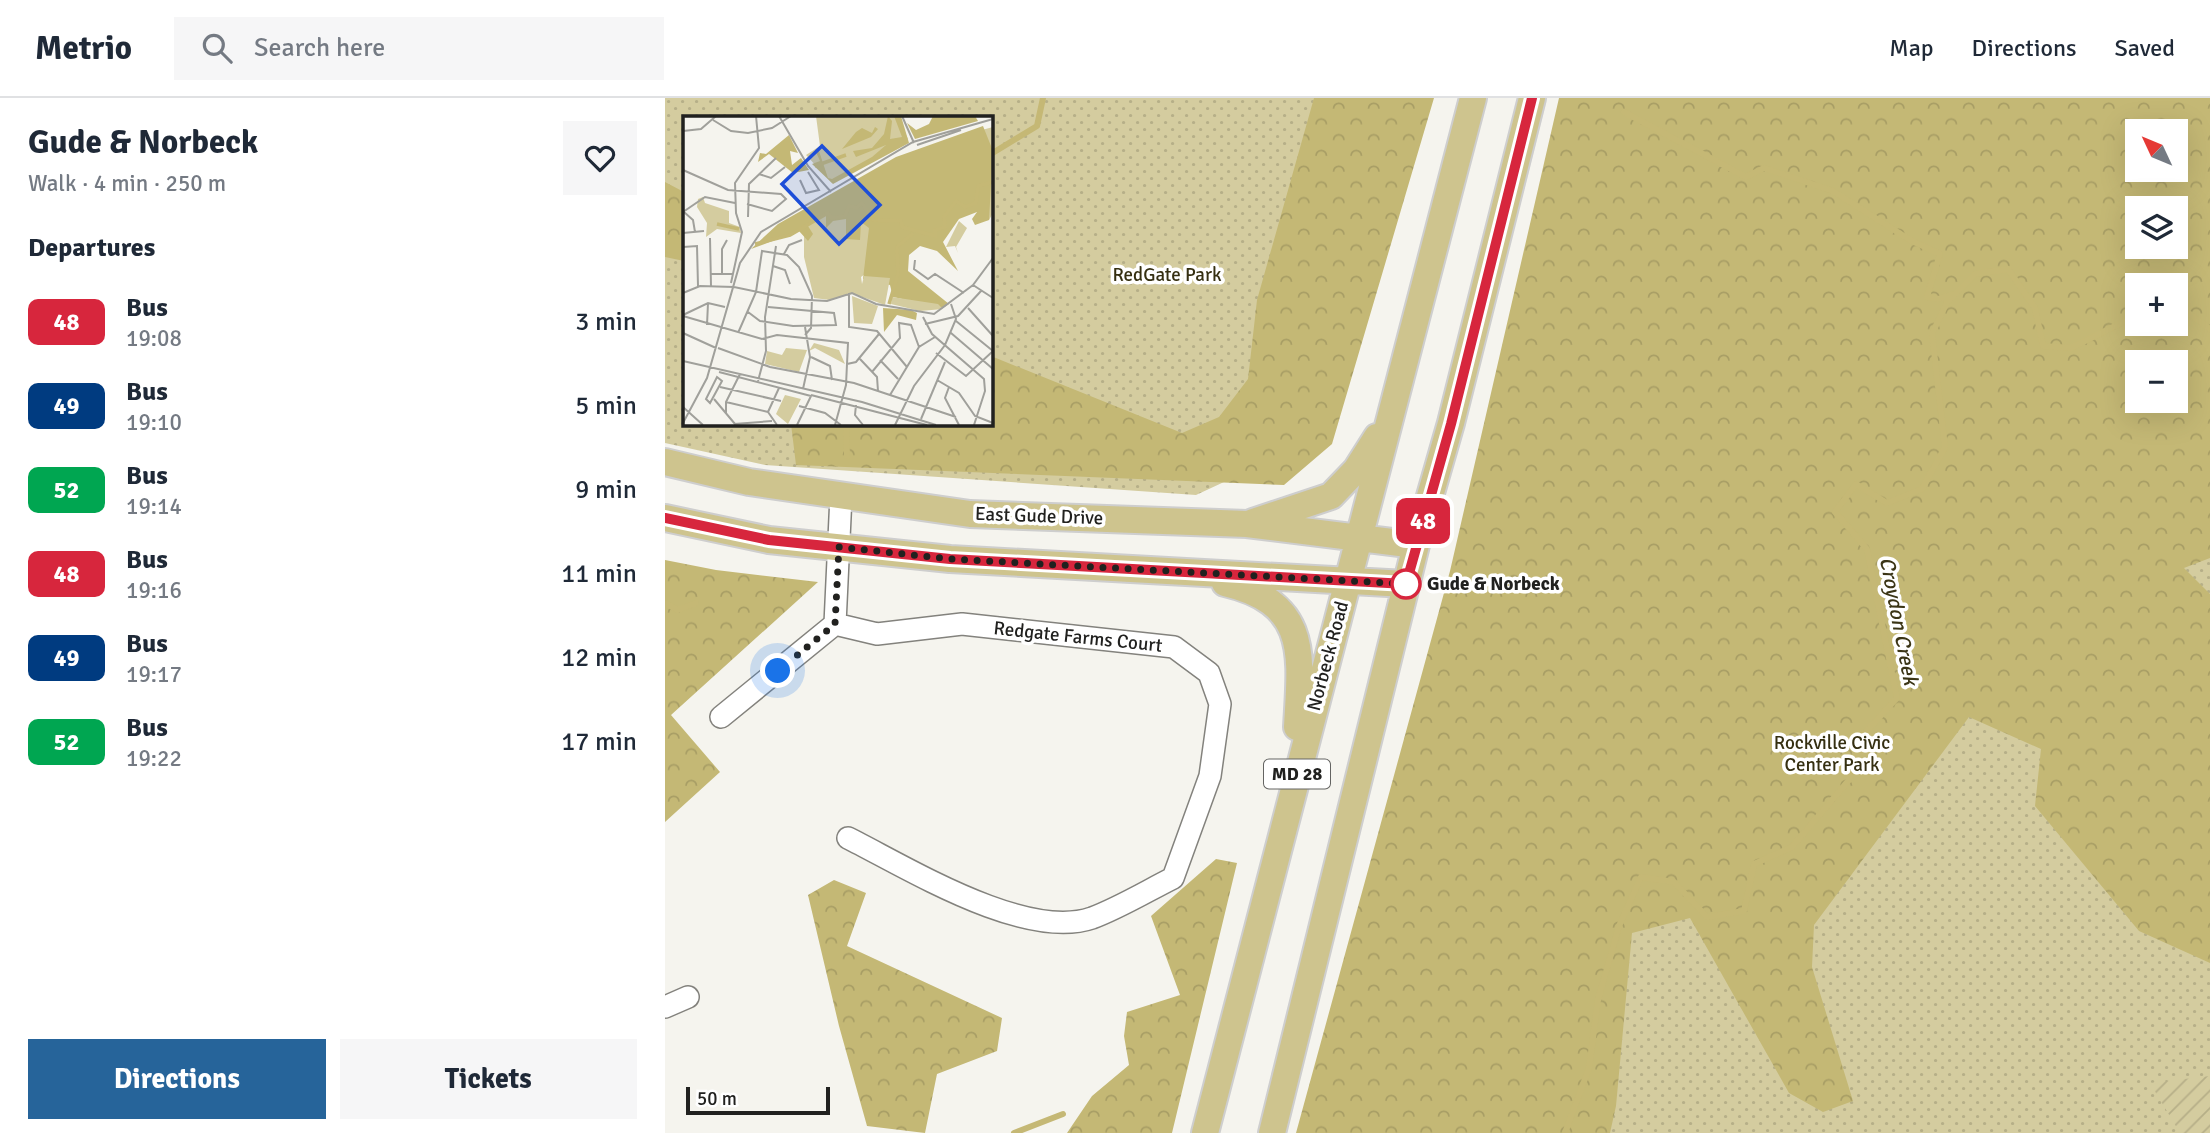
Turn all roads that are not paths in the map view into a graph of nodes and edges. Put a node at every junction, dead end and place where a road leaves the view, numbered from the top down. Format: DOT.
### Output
graph roads {
  1 [pos="1473,98"];
  2 [pos="1532,98"];
  3 [pos="1391,415"];
  4 [pos="665,461"];
  5 [pos="841,496"];
  6 [pos="665,518"];
  7 [pos="1247,524"];
  8 [pos="1359,538"];
  9 [pos="1416,545"];
  10 [pos="839,547"];
  11 [pos="1168,570"];
  12 [pos="1348,579"];
  13 [pos="1406,584"];
  14 [pos="835,624"];
  15 [pos="721,717"];
  16 [pos="1294,782"];
  17 [pos="848,838"];
  18 [pos="688,997"];
  19 [pos="665,1007"];
  20 [pos="1205,1133"];
  21 [pos="1272,1133"];
  1 -- 3 [label="main road, Norbeck Road / MD 28"];
  2 -- 9 [label="main road, MD 28"];
  3 -- 7 [label="main road"];
  3 -- 8 [label="main road, Norbeck Road / MD 28"];
  4 -- 5 [label="main road, East Gude Drive"];
  5 -- 7 [label="main road, East Gude Drive"];
  5 -- 10 [label="street"];
  6 -- 10 [label="main road"];
  7 -- 8 [label="main road, East Gude Drive"];
  8 -- 9 [label="main road, East Gude Drive"];
  8 -- 12 [label="main road, Norbeck Road / MD 28"];
  9 -- 13 [label="main road, MD 28"];
  10 -- 11 [label="main road"];
  10 -- 14 [label="street"];
  11 -- 12 [label="main road"];
  11 -- 16 [label="main road"];
  12 -- 13 [label="main road"];
  12 -- 16 [label="main road, Norbeck Road / MD 28"];
  13 -- 21 [label="main road, MD 28"];
  14 -- 15 [label="street"];
  14 -- 17 [label="street, Redgate Farms Court"];
  16 -- 20 [label="main road, Norbeck Road / MD 28"];
  18 -- 19 [label="street"];
}
